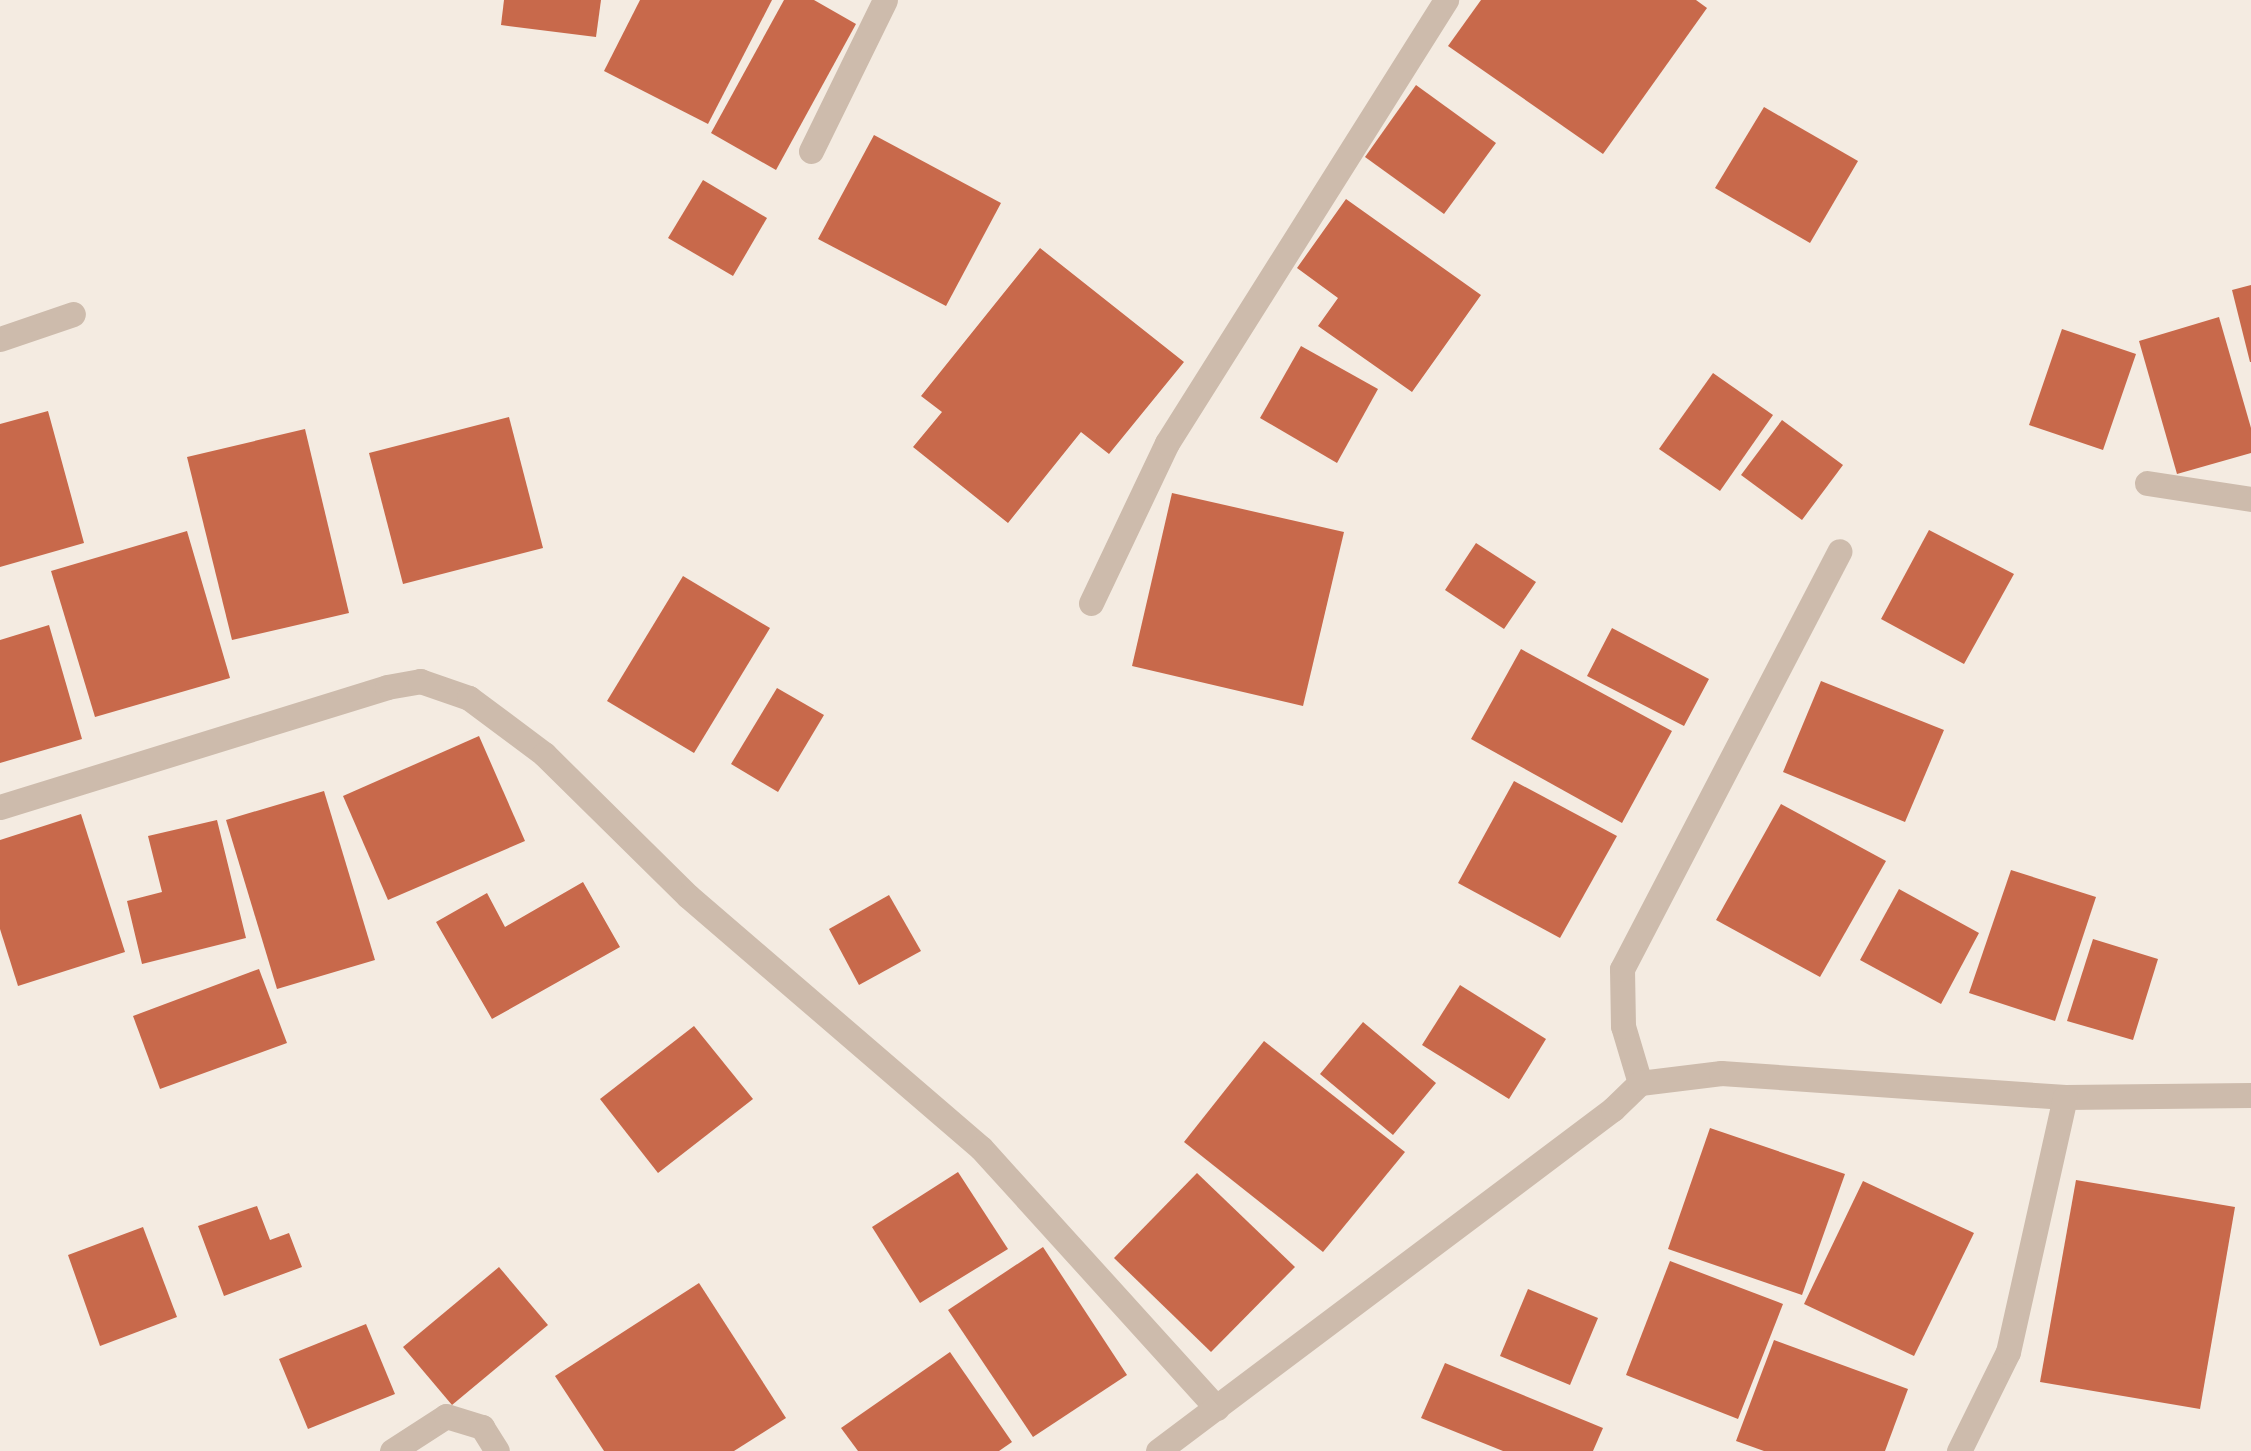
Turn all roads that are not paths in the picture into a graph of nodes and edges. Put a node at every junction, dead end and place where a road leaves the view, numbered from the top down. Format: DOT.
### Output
graph roads {
  1 [pos="886,0"];
  2 [pos="1446,0"];
  3 [pos="811,150"];
  4 [pos="73,314"];
  5 [pos="0,339"];
  6 [pos="2147,483"];
  7 [pos="2251,500"];
  8 [pos="1840,551"];
  9 [pos="1091,602"];
  10 [pos="0,806"];
  11 [pos="1640,1083"];
  12 [pos="2251,1095"];
  13 [pos="2065,1098"];
  14 [pos="1217,1408"];
  15 [pos="392,1451"];
  16 [pos="497,1451"];
  17 [pos="1158,1451"];
  18 [pos="1960,1451"];
  1 -- 3 [label="street"];
  2 -- 9 [label="street"];
  4 -- 5 [label="street"];
  6 -- 7 [label="street"];
  8 -- 11 [label="street"];
  10 -- 14 [label="street"];
  11 -- 13 [label="street"];
  11 -- 14 [label="street"];
  12 -- 13 [label="street"];
  13 -- 18 [label="street"];
  14 -- 17 [label="street"];
  15 -- 16 [label="street"];
}
